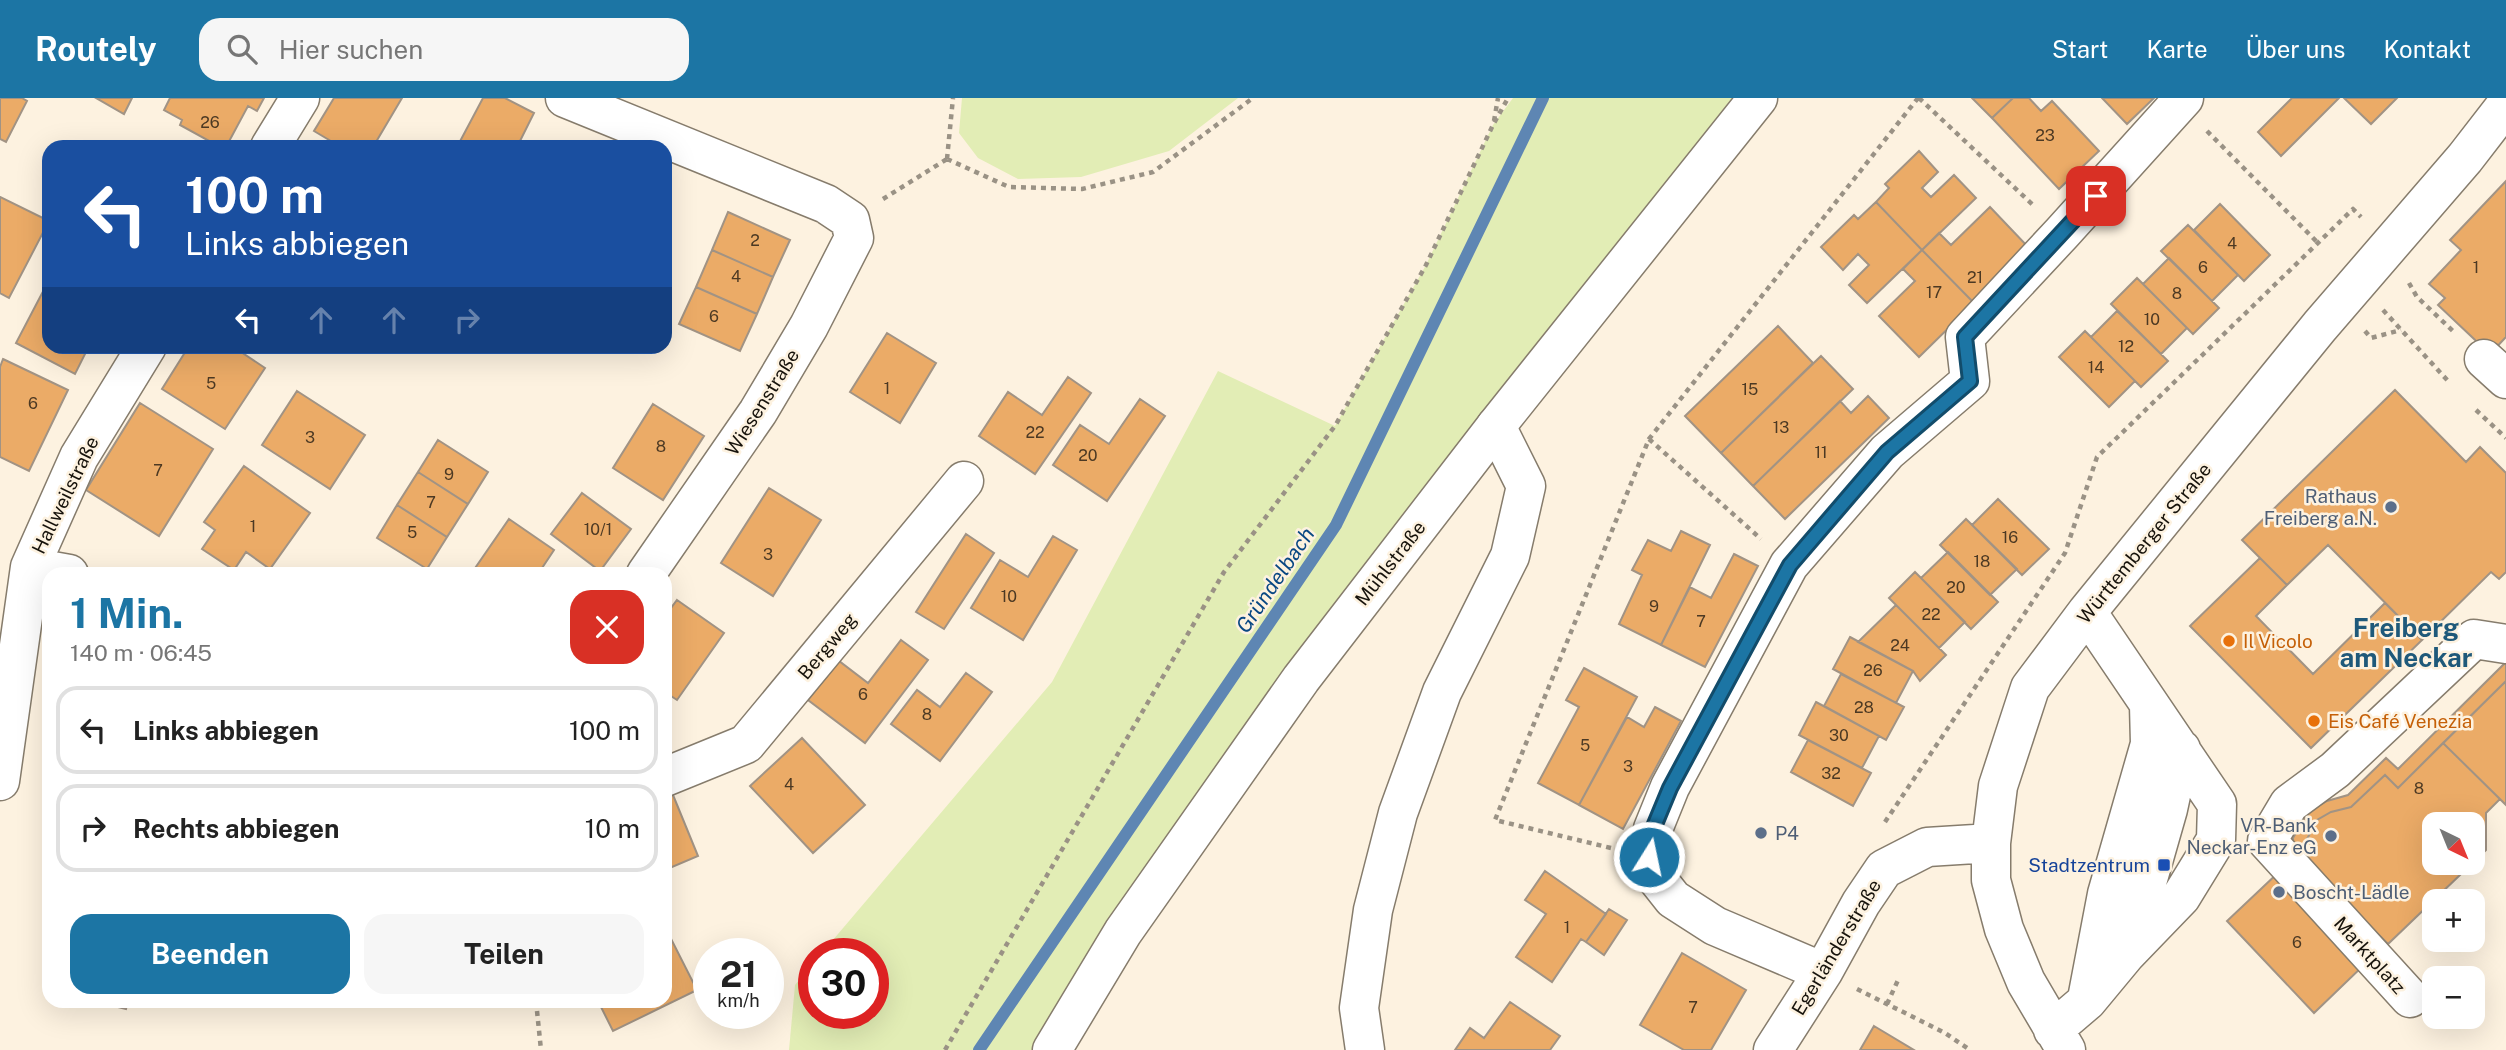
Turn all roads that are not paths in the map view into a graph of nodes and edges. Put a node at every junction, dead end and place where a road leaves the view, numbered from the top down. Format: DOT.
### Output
graph roads {
  1 [pos="300,98"];
  2 [pos="565,98"];
  3 [pos="1758,98"];
  4 [pos="2181,101"];
  5 [pos="2506,105"];
  6 [pos="274,140"];
  7 [pos="668,140"];
  8 [pos="672,142"];
  9 [pos="142,354"];
  10 [pos="1496,426"];
  11 [pos="964,481"];
  12 [pos="30,567"];
  13 [pos="651,567"];
  14 [pos="42,569"];
  15 [pos="2087,612"];
  16 [pos="2506,644"];
  17 [pos="2149,705"];
  18 [pos="2181,749"];
  19 [pos="672,774"];
  20 [pos="0,781"];
  21 [pos="1991,843"];
  22 [pos="2126,954"];
  23 [pos="1823,972"];
  24 [pos="2410,998"];
  25 [pos="2087,1001"];
  26 [pos="2059,1040"];
  27 [pos="1052,1050"];
  28 [pos="1364,1050"];
  29 [pos="1773,1050"];
  1 -- 6 [label="street"];
  2 -- 7 [label="street, Wiesenstraße"];
  3 -- 10 [label="street, Mühlstraße"];
  4 -- 23 [label="street"];
  5 -- 15 [label="street, Württemberger Straße"];
  8 -- 13 [label="street, Wiesenstraße"];
  9 -- 12 [label="street, Hallweilstraße"];
  10 -- 27 [label="street, Mühlstraße"];
  10 -- 28 [label="street"];
  11 -- 19 [label="street, Bergweg"];
  12 -- 14 [label="street"];
  12 -- 20 [label="street, Hallweilstraße"];
  15 -- 17 [label="street"];
  15 -- 21 [label="street, Württemberger Straße"];
  16 -- 24 [label="street, Marktplatz"];
  17 -- 18 [label="street"];
  17 -- 25 [label="street"];
  18 -- 22 [label="street"];
  18 -- 22 [label="street"];
  21 -- 23 [label="street, Egerländerstraße"];
  21 -- 26 [label="street, Württemberger Straße"];
  22 -- 25 [label="street"];
  23 -- 29 [label="street, Egerländerstraße"];
  25 -- 26 [label="street"];
}
